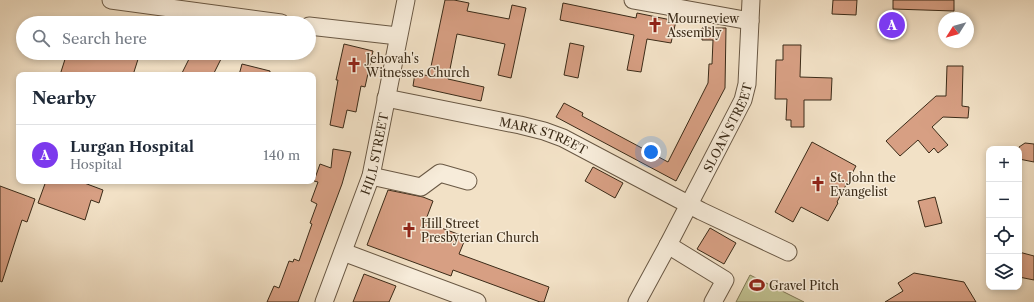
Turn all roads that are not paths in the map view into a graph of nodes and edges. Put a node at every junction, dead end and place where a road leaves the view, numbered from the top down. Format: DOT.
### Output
graph roads {
  1 [pos="111,0"];
  2 [pos="406,0"];
  3 [pos="633,0"];
  4 [pos="751,0"];
  5 [pos="192,5"];
  6 [pos="246,16"];
  7 [pos="750,21"];
  8 [pos="316,27"];
  9 [pos="398,36"];
  10 [pos="386,98"];
  11 [pos="371,176"];
  12 [pos="468,181"];
  13 [pos="689,204"];
  14 [pos="668,246"];
  15 [pos="343,252"];
  16 [pos="788,252"];
  17 [pos="324,302"];
  18 [pos="477,302"];
  19 [pos="637,302"];
  20 [pos="713,302"];
  1 -- 5 [label="street"];
  2 -- 9 [label="street, HILL STREET"];
  3 -- 7 [label="street"];
  4 -- 7 [label="street, SLOAN STREET"];
  5 -- 6 [label="street"];
  7 -- 13 [label="street, SLOAN STREET"];
  8 -- 9 [label="street"];
  9 -- 10 [label="street, HILL STREET"];
  10 -- 11 [label="street, HILL STREET"];
  10 -- 13 [label="street, MARK STREET"];
  11 -- 12 [label="street"];
  11 -- 15 [label="street, HILL STREET"];
  13 -- 14 [label="street, SLOAN STREET"];
  13 -- 16 [label="street, MARK STREET"];
  14 -- 19 [label="street, SLOAN STREET"];
  14 -- 20 [label="street"];
  15 -- 17 [label="street, HILL STREET"];
  15 -- 18 [label="street"];
}
